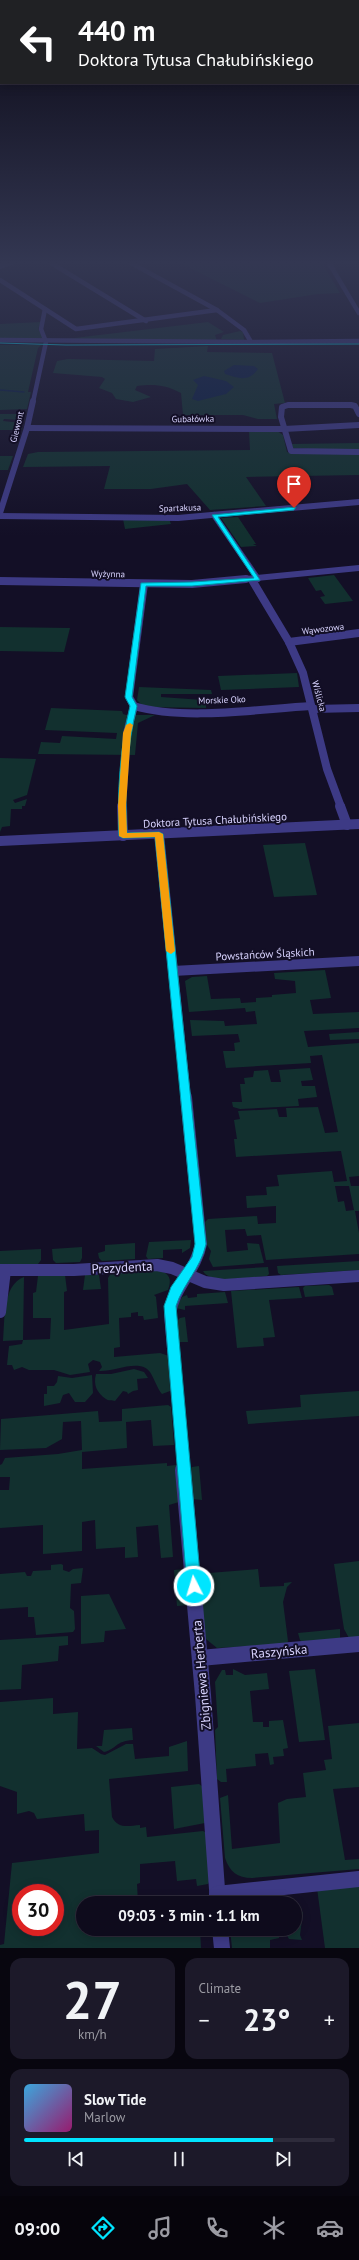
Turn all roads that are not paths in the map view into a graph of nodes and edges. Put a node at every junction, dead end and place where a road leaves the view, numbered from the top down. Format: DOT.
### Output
graph roads {
  1 [pos="43,354"];
  2 [pos="359,414"];
  3 [pos="359,425"];
  4 [pos="27,428"];
  5 [pos="284,429"];
  6 [pos="359,452"];
  7 [pos="2,500"];
  8 [pos="359,502"];
  9 [pos="0,512"];
  10 [pos="214,515"];
  11 [pos="0,516"];
  12 [pos="359,568"];
  13 [pos="255,579"];
  14 [pos="0,581"];
  15 [pos="144,584"];
  16 [pos="359,633"];
  17 [pos="289,642"];
  18 [pos="134,706"];
  19 [pos="312,707"];
  20 [pos="359,708"];
  21 [pos="359,824"];
  22 [pos="347,825"];
  23 [pos="159,834"];
  24 [pos="123,836"];
  25 [pos="0,841"];
  26 [pos="359,961"];
  27 [pos="173,971"];
  28 [pos="2,1270"];
  29 [pos="186,1274"];
  30 [pos="359,1276"];
  31 [pos="0,1312"];
  32 [pos="359,1644"];
  33 [pos="200,1658"];
  34 [pos="359,1879"];
  35 [pos="217,1896"];
  36 [pos="238,1896"];
  37 [pos="221,1936"];
  38 [pos="222,1948"];
  1 -- 4 [label="street, Giewont"];
  2 -- 5 [label="street"];
  3 -- 5 [label="street, Gubałówka"];
  4 -- 5 [label="street, Gubałówka"];
  4 -- 7 [label="street, Giewont"];
  5 -- 6 [label="street"];
  7 -- 9 [label="street, Giewont"];
  8 -- 10 [label="street, Spartakusa"];
  10 -- 11 [label="street, Spartakusa"];
  10 -- 13 [label="street, Wiślicka"];
  12 -- 13 [label="street, Wyżynna"];
  13 -- 15 [label="street, Wyżynna"];
  13 -- 17 [label="street, Wiślicka"];
  14 -- 15 [label="street, Wyżynna"];
  15 -- 18 [label="street"];
  16 -- 17 [label="street, Wąwozowa"];
  17 -- 19 [label="street, Wiślicka"];
  18 -- 19 [label="street, Morskie Oko"];
  18 -- 24 [label="street"];
  19 -- 20 [label="street, Morskie Oko"];
  19 -- 22 [label="street, Wiślicka"];
  21 -- 22 [label="street, Doktora Tytusa Chałubińskiego"];
  22 -- 23 [label="street, Doktora Tytusa Chałubińskiego"];
  23 -- 24 [label="street, Doktora Tytusa Chałubińskiego"];
  23 -- 27 [label="street, Zbigniewa Herberta"];
  24 -- 25 [label="street, Doktora Tytusa Chałubińskiego"];
  26 -- 27 [label="street, Powstańców Śląskich"];
  27 -- 29 [label="street, Zbigniewa Herberta"];
  28 -- 29 [label="street, Prezydenta"];
  28 -- 31 [label="street"];
  29 -- 30 [label="street, Prezydenta"];
  29 -- 33 [label="street, Zbigniewa Herberta"];
  32 -- 33 [label="street, Raszyńska"];
  33 -- 35 [label="street, Zbigniewa Herberta"];
  34 -- 36 [label="street"];
  37 -- 38 [label="street"];
}
